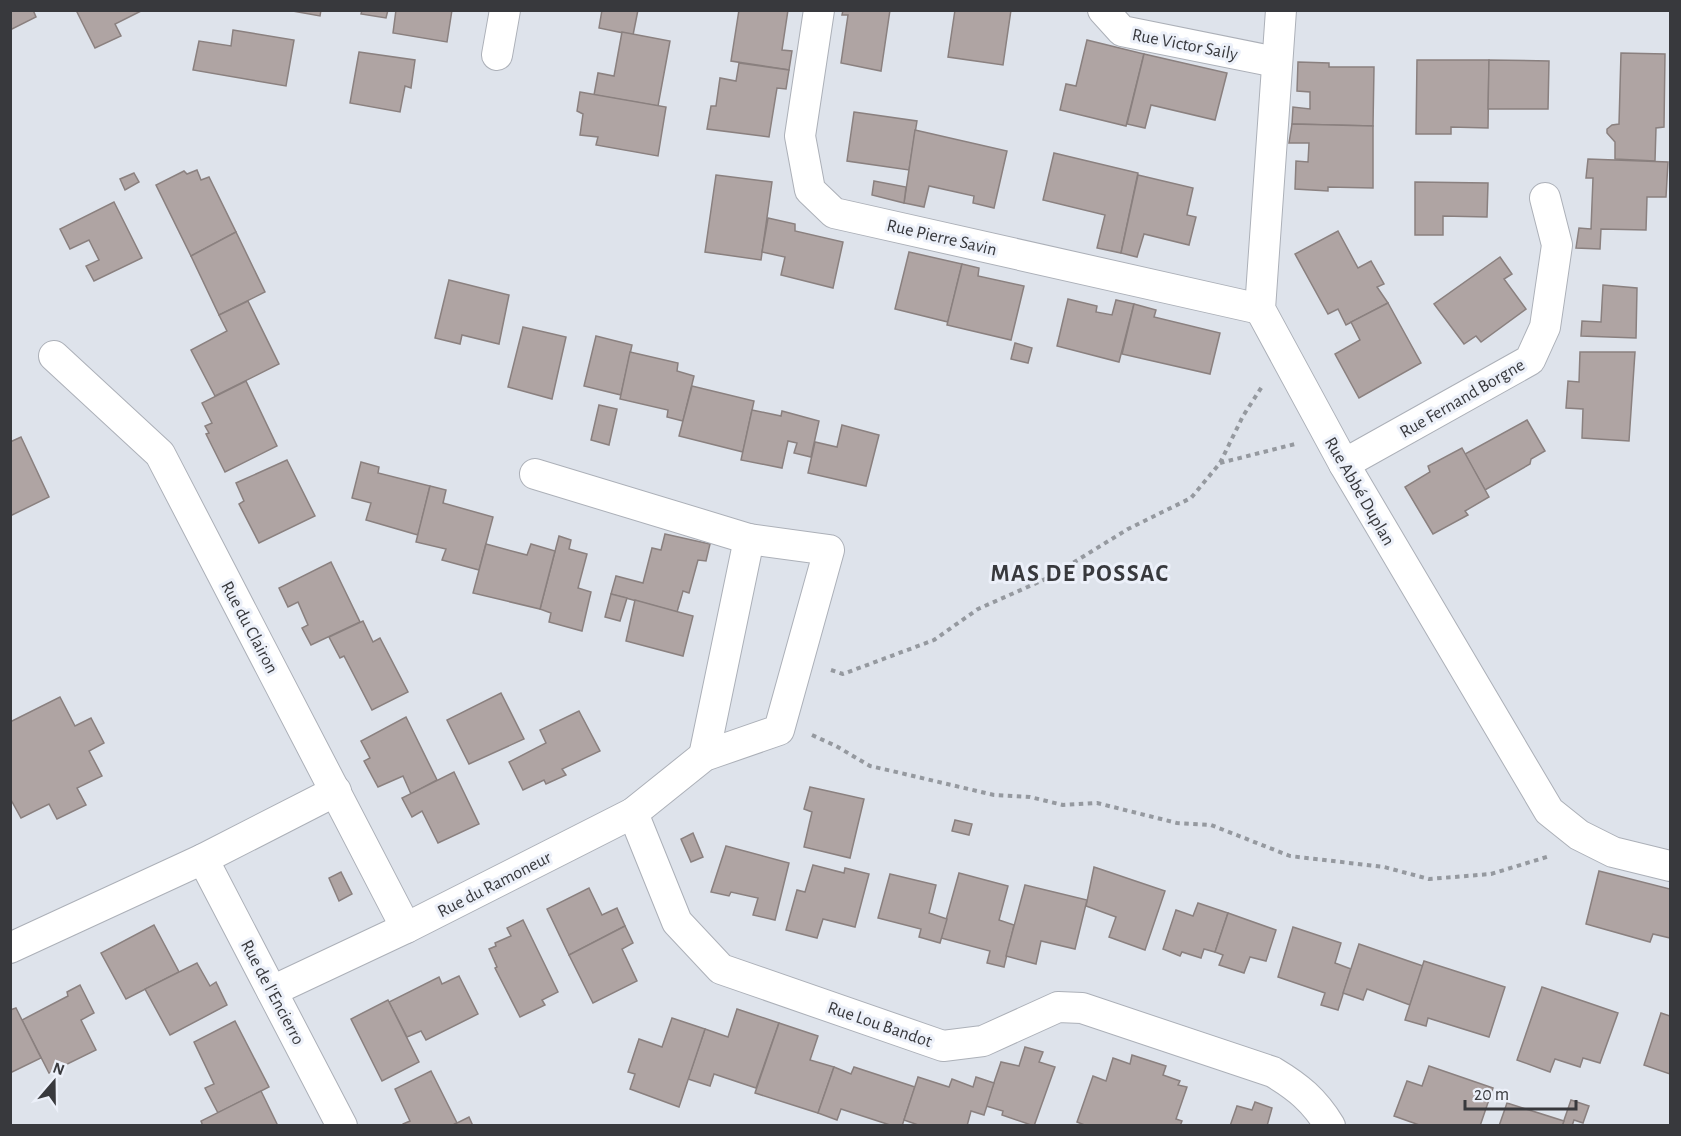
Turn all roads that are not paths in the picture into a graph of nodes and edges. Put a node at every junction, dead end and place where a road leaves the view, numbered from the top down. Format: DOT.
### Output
graph roads {
  1 [pos="505,10"];
  2 [pos="819,10"];
  3 [pos="1103,10"];
  4 [pos="1281,10"];
  5 [pos="497,55"];
  6 [pos="1276,62"];
  7 [pos="1545,198"];
  8 [pos="1260,309"];
  9 [pos="54,356"];
  10 [pos="1344,464"];
  11 [pos="535,474"];
  12 [pos="749,539"];
  13 [pos="704,756"];
  14 [pos="336,791"];
  15 [pos="633,813"];
  16 [pos="203,859"];
  17 [pos="1671,866"];
  18 [pos="406,928"];
  19 [pos="10,948"];
  20 [pos="272,991"];
  21 [pos="342,1125"];
  22 [pos="1330,1125"];
  1 -- 5 [label="street"];
  2 -- 8 [label="street, Rue Pierre Savin"];
  3 -- 6 [label="street, Rue Victor Saily"];
  4 -- 6 [label="street"];
  6 -- 8 [label="street"];
  7 -- 10 [label="street, Rue Fernand Borgne"];
  8 -- 10 [label="street, Rue Abbé Duplan"];
  9 -- 14 [label="street, Rue du Clairon"];
  10 -- 17 [label="street, Rue Abbé Duplan"];
  11 -- 12 [label="street"];
  12 -- 13 [label="street"];
  12 -- 13 [label="street, Rue du Ramoneur"];
  13 -- 15 [label="street, Rue du Ramoneur"];
  14 -- 16 [label="street"];
  14 -- 18 [label="street, Rue du Clairon"];
  15 -- 18 [label="street, Rue du Ramoneur"];
  15 -- 22 [label="street, Rue Lou Bandot"];
  16 -- 19 [label="street"];
  16 -- 20 [label="street, Rue de l'Encierro"];
  18 -- 20 [label="street, Rue du Ramoneur"];
  20 -- 21 [label="street, Rue de l'Encierro"];
}
